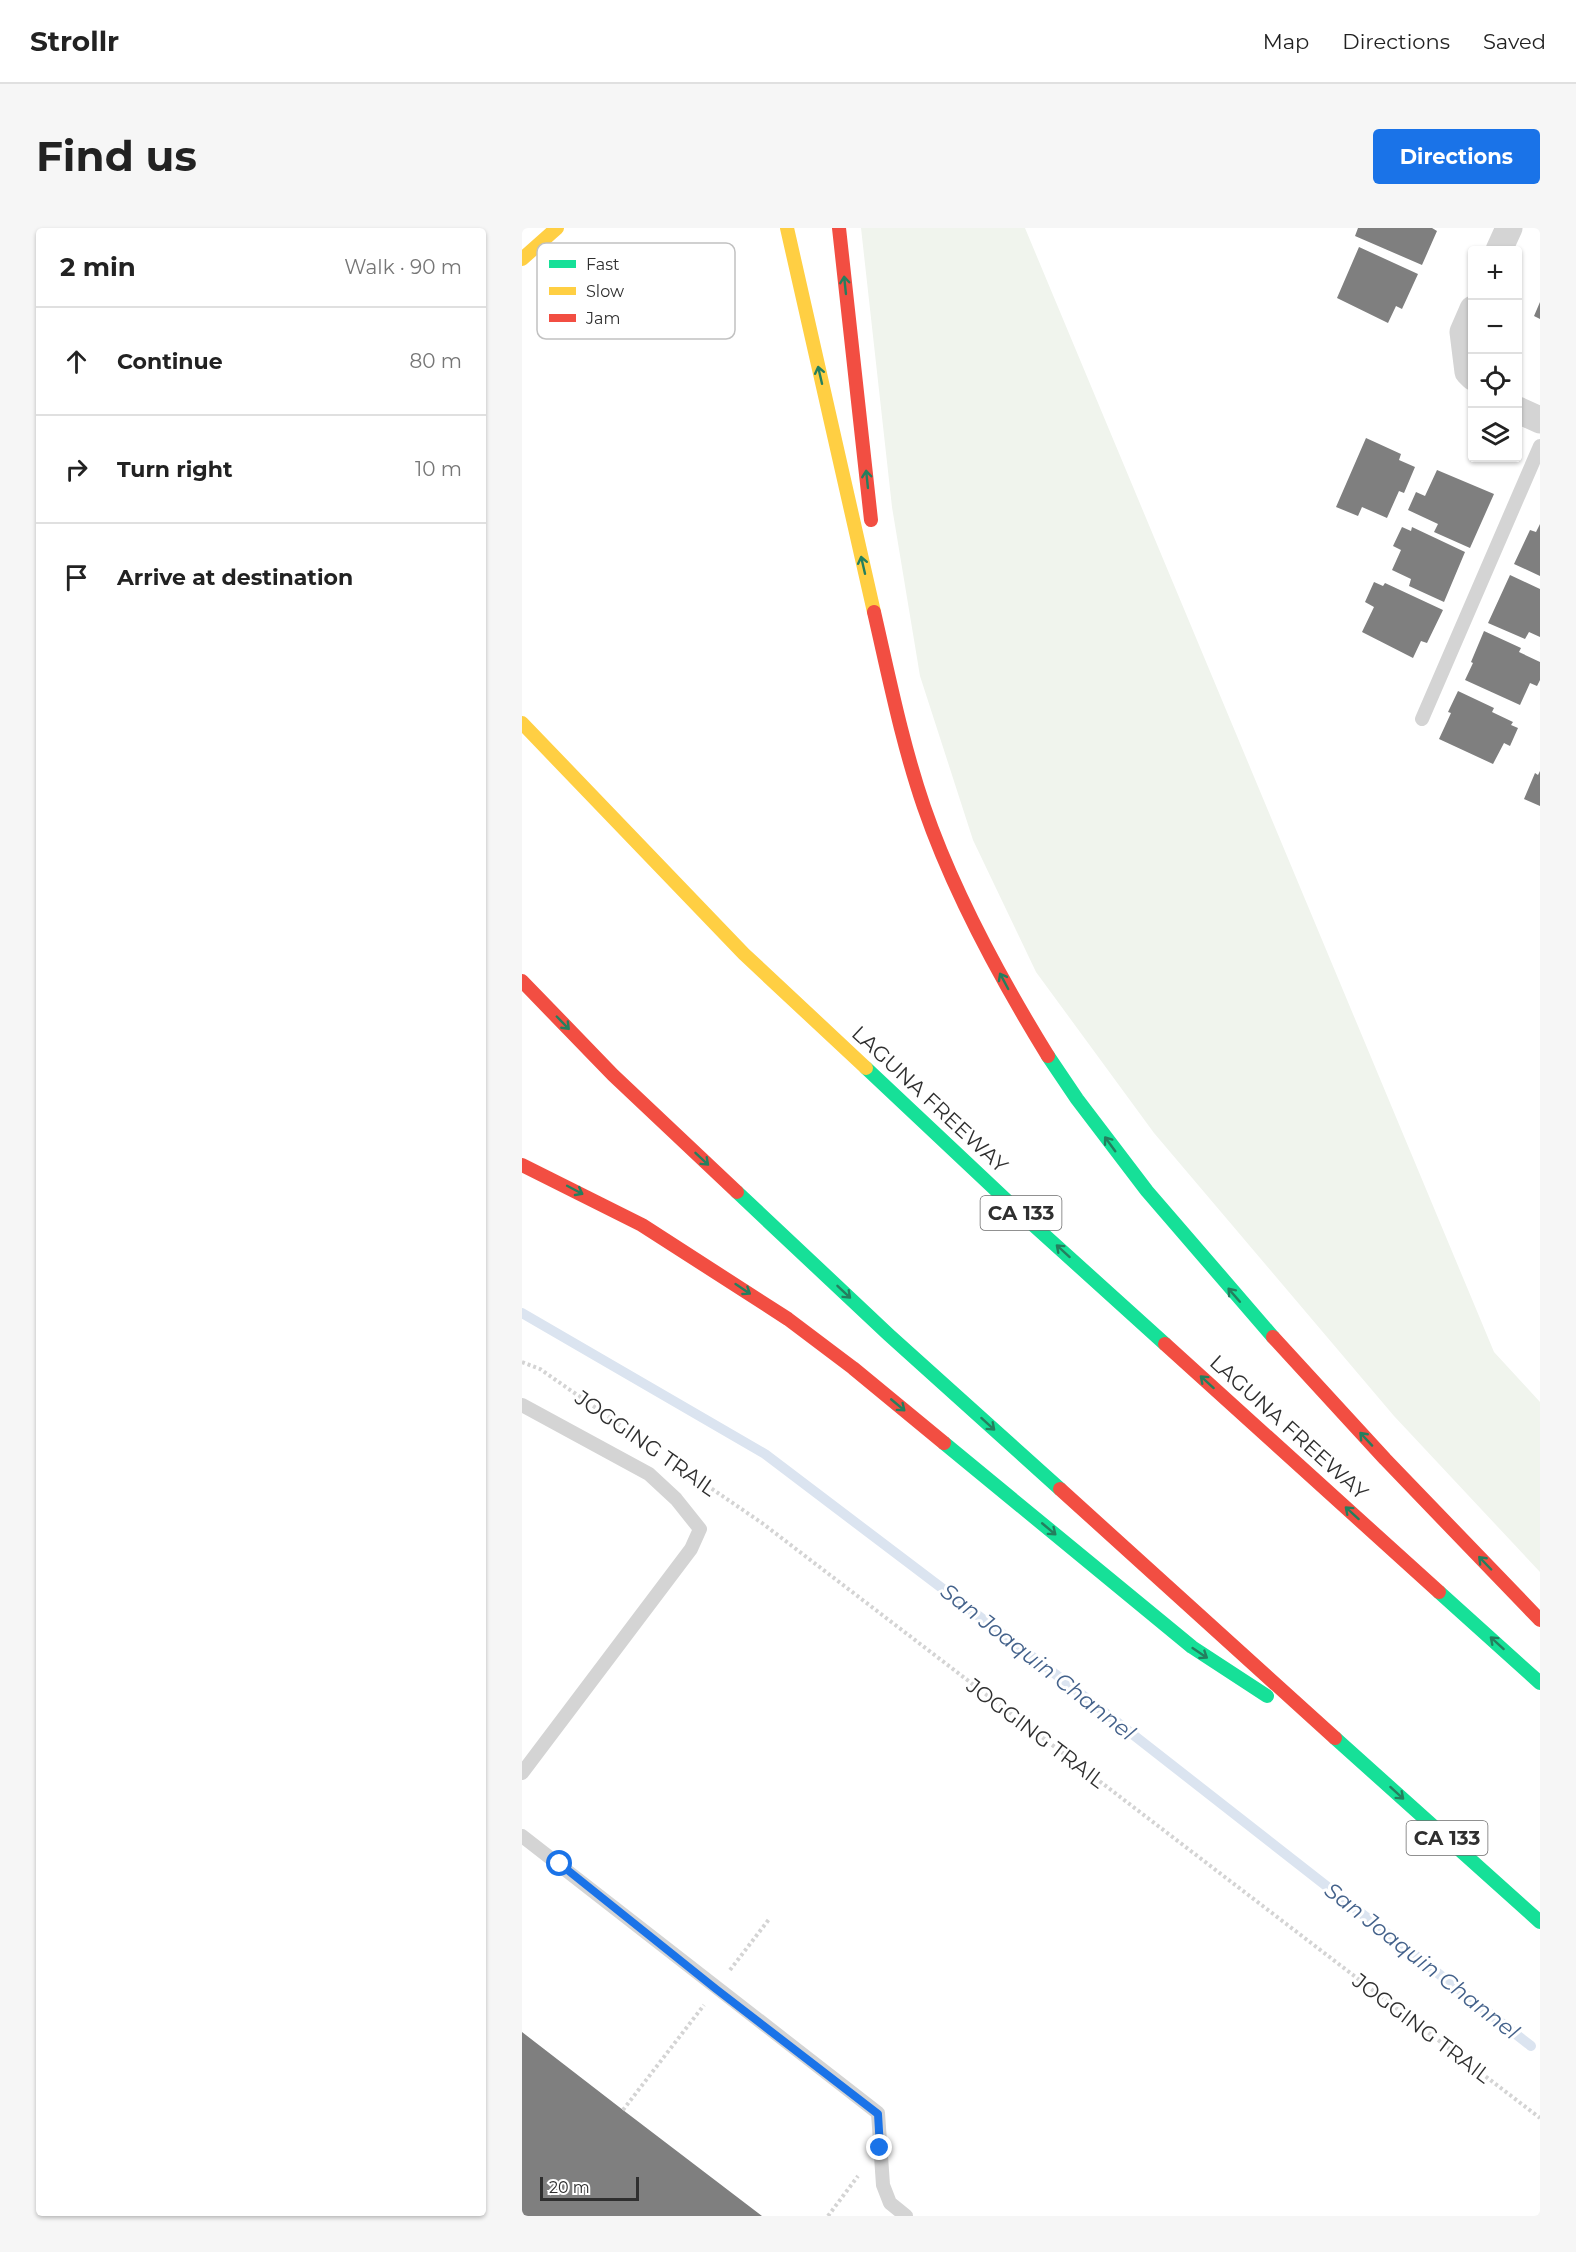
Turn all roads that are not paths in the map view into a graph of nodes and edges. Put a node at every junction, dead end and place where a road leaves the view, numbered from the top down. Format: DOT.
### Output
graph roads {
  1 [pos="557,228"];
  2 [pos="787,228"];
  3 [pos="838,228"];
  4 [pos="1509,228"];
  5 [pos="542,243"];
  6 [pos="1501,246"];
  7 [pos="537,247"];
  8 [pos="522,259"];
  9 [pos="1468,319"];
  10 [pos="1468,364"];
  11 [pos="1522,412"];
  12 [pos="1540,420"];
  13 [pos="1540,446"];
  14 [pos="873,531"];
  15 [pos="875,555"];
  16 [pos="890,683"];
  17 [pos="1422,719"];
  18 [pos="522,723"];
  19 [pos="522,981"];
  20 [pos="522,1165"];
  21 [pos="522,1405"];
  22 [pos="1540,1620"];
  23 [pos="1540,1683"];
  24 [pos="1354,1753"];
  25 [pos="522,1773"];
  26 [pos="522,1836"];
  27 [pos="1540,1922"];
  28 [pos="906,2216"];
  1 -- 5 [label="highway"];
  16 -- 2 [label="highway, one-way"];
  14 -- 3 [label="highway, one-way"];
  4 -- 6 [label="street"];
  7 -- 8 [label="highway"];
  9 -- 10 [label="street"];
  11 -- 12 [label="street"];
  13 -- 17 [label="lane"];
  15 -- 16 [label="highway"];
  22 -- 16 [label="highway, one-way"];
  23 -- 18 [label="highway, LAGUNA FREEWAY / CA 133, one-way"];
  19 -- 24 [label="highway, CA 133, one-way"];
  20 -- 24 [label="highway, one-way"];
  21 -- 25 [label="lane"];
  24 -- 27 [label="highway, CA 133, one-way"];
  26 -- 28 [label="lane"];
}
